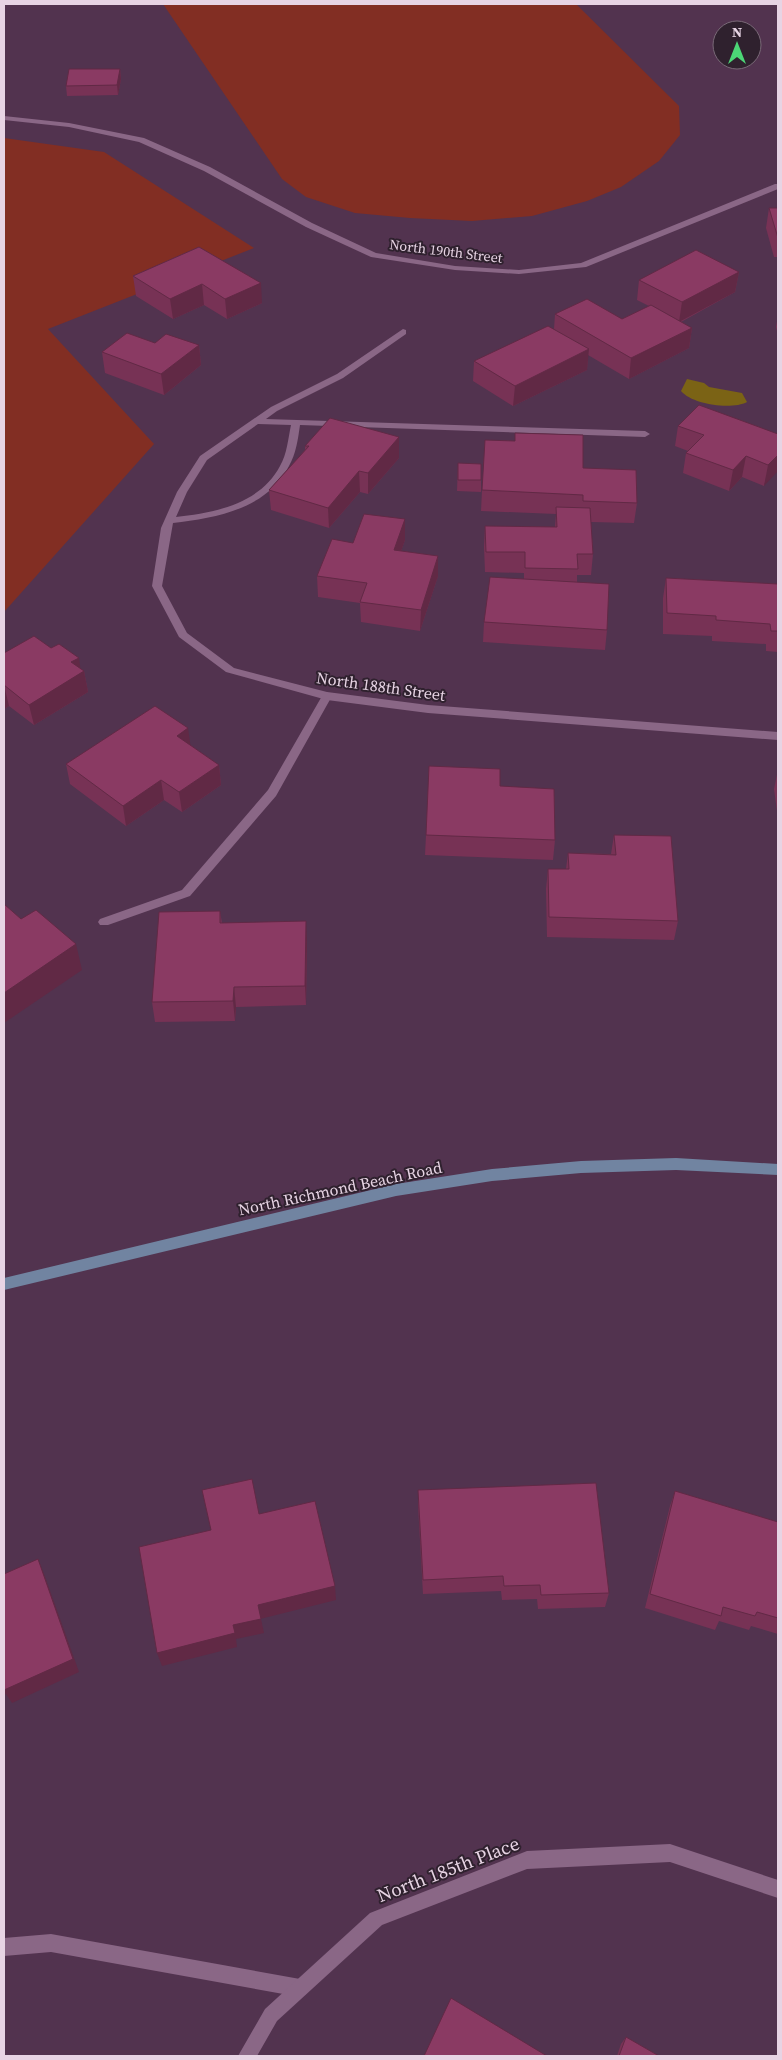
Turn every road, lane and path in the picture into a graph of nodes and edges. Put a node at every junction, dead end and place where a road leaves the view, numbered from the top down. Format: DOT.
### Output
graph roads {
  1 [pos="4,118"];
  2 [pos="778,186"];
  3 [pos="403,332"];
  4 [pos="255,421"];
  5 [pos="296,422"];
  6 [pos="645,434"];
  7 [pos="169,521"];
  8 [pos="327,696"];
  9 [pos="778,736"];
  10 [pos="104,922"];
  11 [pos="778,1170"];
  12 [pos="4,1284"];
  13 [pos="778,1889"];
  14 [pos="4,1947"];
  15 [pos="300,1988"];
  16 [pos="247,2056"];
  1 -- 2 [label="street, North 190th Street"];
  3 -- 4 [label="street, North 188th Street"];
  4 -- 5 [label="street"];
  4 -- 7 [label="street, North 188th Street"];
  5 -- 6 [label="street"];
  5 -- 7 [label="street"];
  7 -- 8 [label="street, North 188th Street"];
  8 -- 9 [label="street, North 188th Street"];
  8 -- 10 [label="street"];
  11 -- 12 [label="main road, North Richmond Beach Road"];
  13 -- 15 [label="street, North 185th Place"];
  14 -- 15 [label="street"];
  15 -- 16 [label="street, North 185th Place"];
}
